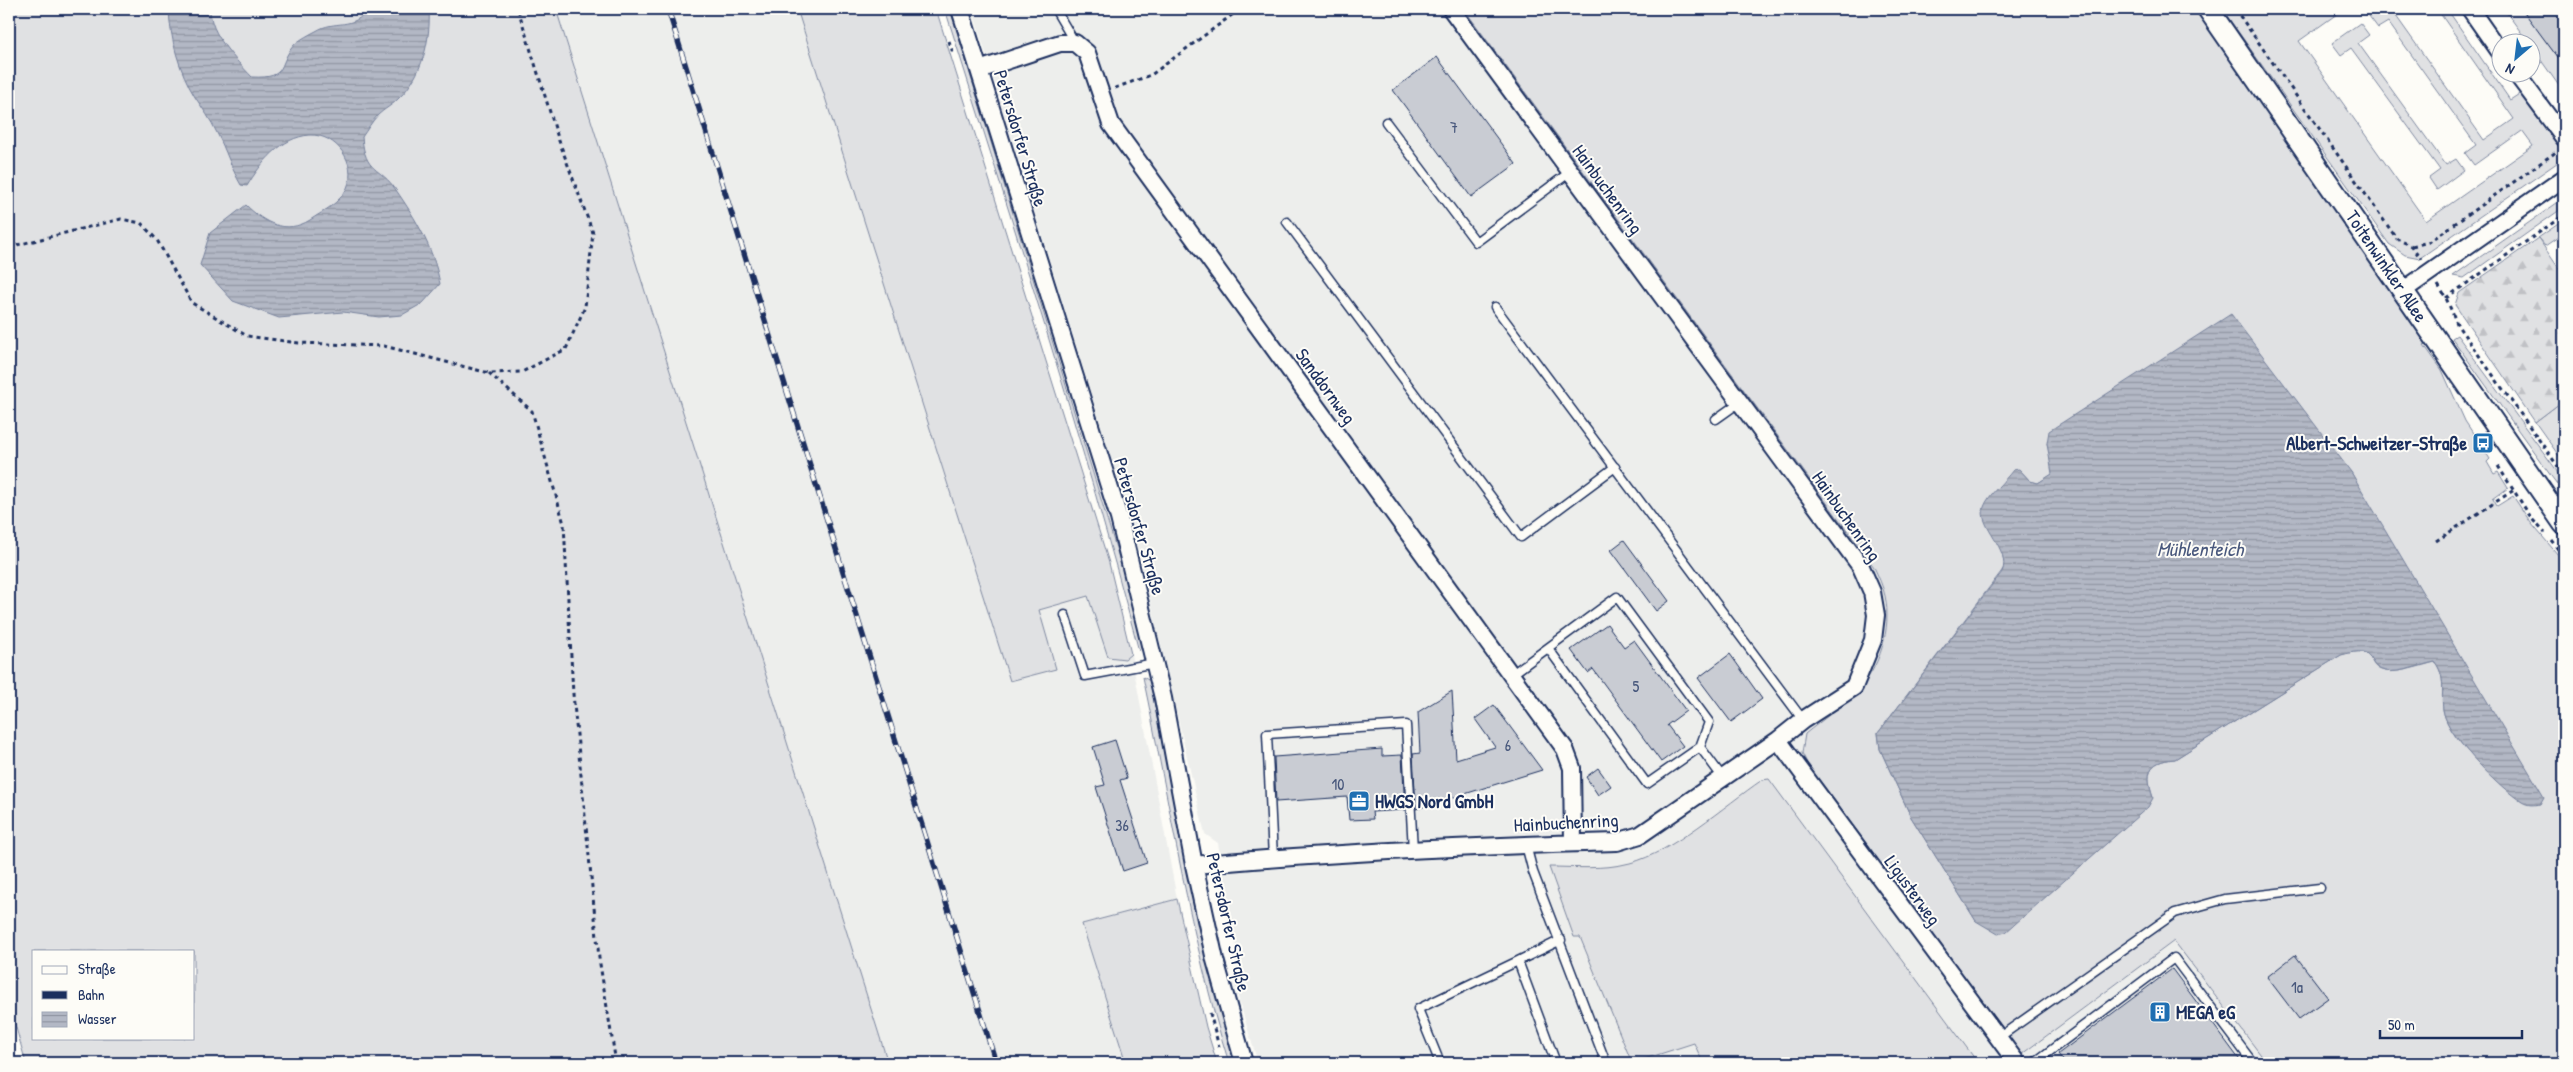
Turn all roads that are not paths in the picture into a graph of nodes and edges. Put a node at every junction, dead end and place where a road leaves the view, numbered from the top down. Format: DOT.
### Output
graph roads {
  1 [pos="960,9"];
  2 [pos="1055,9"];
  3 [pos="1451,9"];
  4 [pos="2208,9"];
  5 [pos="2470,9"];
  6 [pos="2490,38"];
  7 [pos="1075,43"];
  8 [pos="979,70"];
  9 [pos="2521,82"];
  10 [pos="1386,122"];
  11 [pos="2560,145"];
  12 [pos="1570,172"];
  13 [pos="2564,178"];
  14 [pos="1287,222"];
  15 [pos="2404,290"];
  16 [pos="1495,306"];
  17 [pos="1740,402"];
  18 [pos="1716,419"];
  19 [pos="1615,467"];
  20 [pos="2564,524"];
  21 [pos="1065,615"];
  22 [pos="1548,648"];
  23 [pos="1156,662"];
  24 [pos="1512,675"];
  25 [pos="1803,720"];
  26 [pos="1778,740"];
  27 [pos="1700,747"];
  28 [pos="1723,778"];
  29 [pos="1573,843"];
  30 [pos="1526,844"];
  31 [pos="1413,850"];
  32 [pos="1273,858"];
  33 [pos="1194,865"];
  34 [pos="2320,888"];
  35 [pos="1561,940"];
  36 [pos="1518,961"];
  37 [pos="1998,1038"];
  38 [pos="2043,1061"];
  39 [pos="1244,1063"];
  40 [pos="1440,1063"];
  41 [pos="1556,1063"];
  42 [pos="1606,1063"];
  43 [pos="2016,1063"];
  44 [pos="2034,1063"];
  45 [pos="2253,1063"];
  1 -- 8 [label="street, Petersdorfer Straße"];
  2 -- 7 [label="lane"];
  3 -- 12 [label="street, Hainbuchenring"];
  4 -- 15 [label="street, Toitenwinkler Allee"];
  5 -- 6 [label="street"];
  7 -- 8 [label="street"];
  7 -- 24 [label="street, Sanddornweg"];
  8 -- 23 [label="street, Petersdorfer Straße"];
  9 -- 11 [label="street"];
  10 -- 12 [label="lane"];
  12 -- 17 [label="street, Hainbuchenring"];
  13 -- 15 [label="street"];
  14 -- 19 [label="lane"];
  15 -- 20 [label="street, Toitenwinkler Allee"];
  16 -- 19 [label="lane"];
  17 -- 18 [label="lane"];
  17 -- 25 [label="street, Hainbuchenring"];
  19 -- 25 [label="lane"];
  21 -- 23 [label="lane"];
  22 -- 24 [label="lane"];
  22 -- 27 [label="lane"];
  22 -- 27 [label="lane"];
  23 -- 33 [label="street, Petersdorfer Straße"];
  24 -- 29 [label="street, Sanddornweg"];
  25 -- 26 [label="street, Hainbuchenring"];
  26 -- 28 [label="street, Hainbuchenring"];
  26 -- 37 [label="street, Ligusterweg"];
  27 -- 28 [label="lane"];
  28 -- 29 [label="street, Hainbuchenring"];
  29 -- 30 [label="street, Hainbuchenring"];
  30 -- 31 [label="street, Hainbuchenring"];
  30 -- 35 [label="lane"];
  31 -- 32 [label="street, Hainbuchenring"];
  31 -- 32 [label="lane"];
  32 -- 33 [label="street, Hainbuchenring"];
  33 -- 39 [label="street, Petersdorfer Straße"];
  34 -- 37 [label="lane"];
  35 -- 36 [label="lane"];
  35 -- 42 [label="lane"];
  36 -- 40 [label="lane"];
  36 -- 41 [label="lane"];
  37 -- 43 [label="street, Ligusterweg"];
  38 -- 44 [label="lane"];
  38 -- 45 [label="lane"];
}
